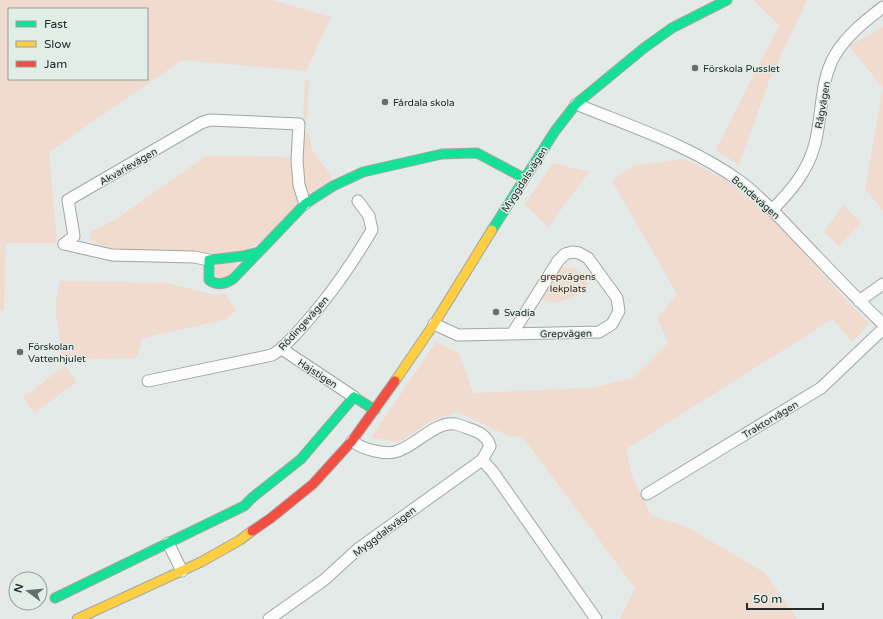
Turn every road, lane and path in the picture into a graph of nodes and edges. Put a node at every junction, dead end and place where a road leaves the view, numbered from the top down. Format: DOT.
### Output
graph roads {
  1 [pos="727,0"];
  2 [pos="883,7"];
  3 [pos="576,104"];
  4 [pos="524,178"];
  5 [pos="358,201"];
  6 [pos="306,204"];
  7 [pos="772,210"];
  8 [pos="259,252"];
  9 [pos="209,260"];
  10 [pos="883,284"];
  11 [pos="859,301"];
  12 [pos="434,324"];
  13 [pos="883,324"];
  14 [pos="883,330"];
  15 [pos="512,334"];
  16 [pos="282,350"];
  17 [pos="148,380"];
  18 [pos="354,397"];
  19 [pos="375,410"];
  20 [pos="352,441"];
  21 [pos="482,460"];
  22 [pos="647,494"];
  23 [pos="168,543"];
  24 [pos="182,571"];
  25 [pos="55,598"];
  26 [pos="77,619"];
  27 [pos="268,619"];
  28 [pos="596,619"];
  1 -- 3 [label="street, Myggdalsvägen"];
  2 -- 7 [label="street, Rågvägen"];
  3 -- 4 [label="street, Myggdalsvägen"];
  3 -- 7 [label="street, Bondevägen"];
  4 -- 6 [label="street"];
  4 -- 12 [label="street, Myggdalsvägen"];
  5 -- 16 [label="street, Rödingevägen"];
  6 -- 8 [label="street"];
  6 -- 9 [label="street, Akvarievägen"];
  7 -- 11 [label="street, Bondevägen"];
  8 -- 9 [label="street, Akvarievägen"];
  8 -- 9 [label="street"];
  10 -- 11 [label="street"];
  11 -- 13 [label="street, Bondevägen"];
  12 -- 15 [label="street, Grepvägen"];
  12 -- 19 [label="street, Myggdalsvägen"];
  14 -- 22 [label="street, Traktorvägen"];
  15 -- 15 [label="street, Grepvägen"];
  16 -- 17 [label="street, Rödingevägen"];
  16 -- 18 [label="street, Hajstigen"];
  18 -- 19 [label="street"];
  18 -- 23 [label="street"];
  19 -- 20 [label="street, Myggdalsvägen"];
  20 -- 21 [label="street"];
  20 -- 24 [label="street, Myggdalsvägen"];
  21 -- 27 [label="street, Myggdalsvägen"];
  21 -- 28 [label="street"];
  23 -- 24 [label="street"];
  23 -- 25 [label="street"];
  24 -- 26 [label="street, Myggdalsvägen"];
}
